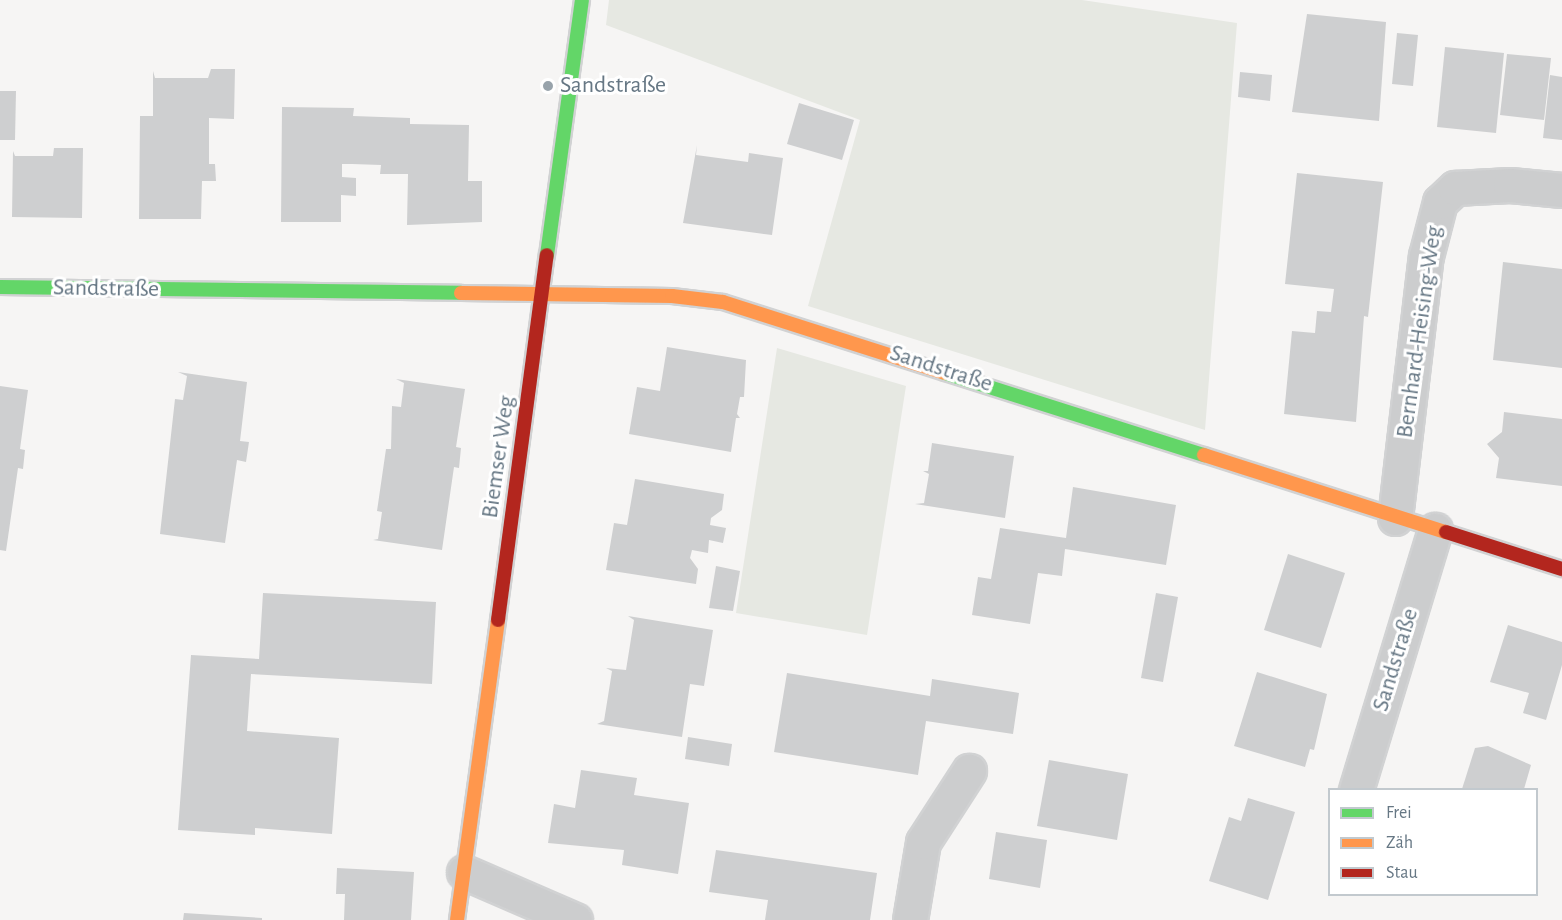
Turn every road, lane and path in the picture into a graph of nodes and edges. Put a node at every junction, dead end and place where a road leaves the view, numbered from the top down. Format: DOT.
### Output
graph roads {
  1 [pos="582,0"];
  2 [pos="1562,190"];
  3 [pos="0,287"];
  4 [pos="544,293"];
  5 [pos="1395,518"];
  6 [pos="1435,530"];
  7 [pos="1562,569"];
  8 [pos="969,771"];
  9 [pos="1356,788"];
  10 [pos="464,872"];
  11 [pos="457,920"];
  12 [pos="575,920"];
  13 [pos="910,920"];
  1 -- 4 [label="street, Biemser Weg"];
  2 -- 5 [label="street, Bernhard-Heising-Weg"];
  3 -- 4 [label="street, Sandstraße"];
  4 -- 5 [label="street, Sandstraße"];
  4 -- 10 [label="street, Biemser Weg"];
  5 -- 6 [label="street, Sandstraße"];
  6 -- 7 [label="street, Sandstraße"];
  6 -- 9 [label="street, Sandstraße"];
  8 -- 13 [label="street"];
  10 -- 11 [label="street, Biemser Weg"];
  10 -- 12 [label="street"];
}
